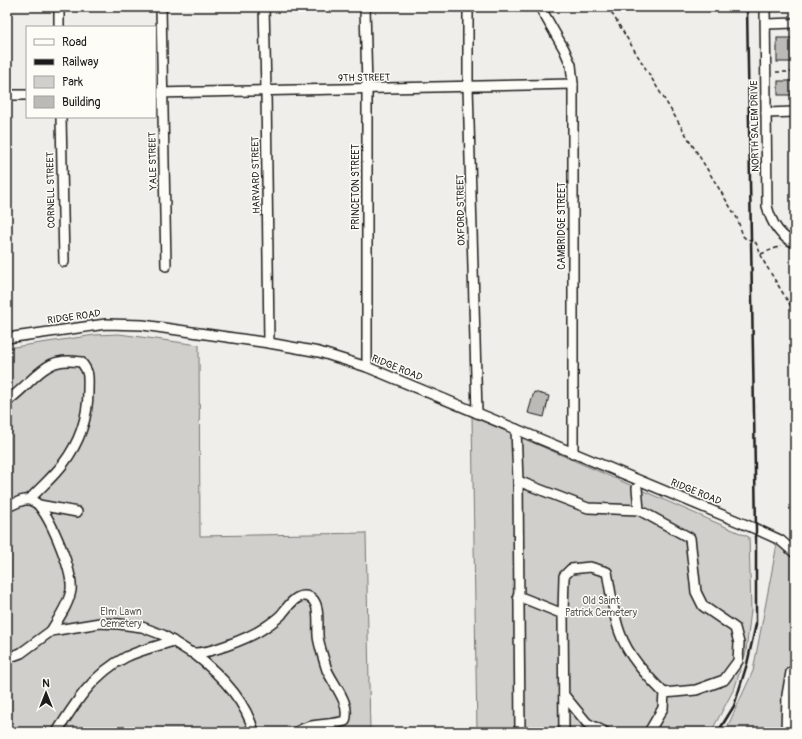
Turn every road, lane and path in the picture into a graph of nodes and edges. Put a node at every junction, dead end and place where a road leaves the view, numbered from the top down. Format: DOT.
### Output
graph roads {
  1 [pos="58,7"];
  2 [pos="161,7"];
  3 [pos="264,7"];
  4 [pos="365,7"];
  5 [pos="468,7"];
  6 [pos="540,7"];
  7 [pos="608,7"];
  8 [pos="765,7"];
  9 [pos="795,23"];
  10 [pos="766,24"];
  11 [pos="59,26"];
  12 [pos="776,72"];
  13 [pos="795,72"];
  14 [pos="573,84"];
  15 [pos="468,86"];
  16 [pos="367,89"];
  17 [pos="266,90"];
  18 [pos="159,93"];
  19 [pos="7,95"];
  20 [pos="26,95"];
  21 [pos="795,112"];
  22 [pos="766,113"];
  23 [pos="61,118"];
  24 [pos="788,243"];
  25 [pos="761,254"];
  26 [pos="64,262"];
  27 [pos="166,266"];
  28 [pos="795,313"];
  29 [pos="7,338"];
  30 [pos="269,343"];
  31 [pos="367,367"];
  32 [pos="7,401"];
  33 [pos="477,413"];
  34 [pos="516,429"];
  35 [pos="573,454"];
  36 [pos="518,481"];
  37 [pos="637,488"];
  38 [pos="29,500"];
  39 [pos="39,505"];
  40 [pos="7,507"];
  41 [pos="639,510"];
  42 [pos="77,512"];
  43 [pos="795,553"];
  44 [pos="518,596"];
  45 [pos="563,614"];
  46 [pos="51,631"];
  47 [pos="173,641"];
  48 [pos="193,653"];
  49 [pos="7,658"];
  50 [pos="795,672"];
  51 [pos="664,694"];
  52 [pos="564,695"];
  53 [pos="57,732"];
  54 [pos="254,732"];
  55 [pos="297,732"];
  56 [pos="520,732"];
  57 [pos="564,732"];
  58 [pos="605,732"];
  59 [pos="649,732"];
  60 [pos="786,732"];
  1 -- 11 [label="street"];
  2 -- 18 [label="street, YALE STREET"];
  3 -- 17 [label="street, HARVARD STREET"];
  4 -- 16 [label="street, PRINCETON STREET"];
  5 -- 15 [label="street, OXFORD STREET"];
  6 -- 14 [label="street, CAMBRIDGE STREET"];
  7 -- 25 [label="path"];
  8 -- 10 [label="street, NORTH SALEM DRIVE"];
  9 -- 10 [label="street"];
  10 -- 22 [label="street, NORTH SALEM DRIVE"];
  12 -- 13 [label="path"];
  14 -- 15 [label="street, 9TH STREET"];
  14 -- 35 [label="street, CAMBRIDGE STREET"];
  15 -- 16 [label="street, 9TH STREET"];
  15 -- 33 [label="street, OXFORD STREET"];
  16 -- 17 [label="street, 9TH STREET"];
  16 -- 31 [label="street, PRINCETON STREET"];
  17 -- 18 [label="street, 9TH STREET"];
  17 -- 30 [label="street, HARVARD STREET"];
  18 -- 27 [label="street, YALE STREET"];
  19 -- 20 [label="street"];
  21 -- 22 [label="street"];
  22 -- 24 [label="street, NORTH SALEM DRIVE"];
  23 -- 26 [label="street, CORNELL STREET"];
  24 -- 25 [label="path"];
  25 -- 28 [label="path"];
  29 -- 30 [label="street, RIDGE ROAD"];
  30 -- 31 [label="street, RIDGE ROAD"];
  31 -- 33 [label="street, RIDGE ROAD"];
  32 -- 38 [label="street"];
  33 -- 34 [label="street, RIDGE ROAD"];
  34 -- 35 [label="street, RIDGE ROAD"];
  34 -- 36 [label="street"];
  35 -- 43 [label="street, RIDGE ROAD"];
  36 -- 41 [label="street"];
  36 -- 44 [label="street"];
  37 -- 41 [label="street"];
  38 -- 39 [label="street"];
  38 -- 40 [label="street"];
  39 -- 42 [label="street"];
  39 -- 46 [label="street"];
  41 -- 51 [label="street"];
  44 -- 45 [label="street"];
  44 -- 56 [label="street"];
  45 -- 51 [label="street"];
  45 -- 52 [label="street"];
  46 -- 47 [label="street"];
  46 -- 49 [label="street"];
  47 -- 48 [label="street"];
  47 -- 53 [label="street"];
  48 -- 54 [label="street"];
  48 -- 55 [label="street"];
  50 -- 60 [label="street"];
  51 -- 59 [label="street"];
  52 -- 57 [label="street"];
  52 -- 58 [label="street"];
}
